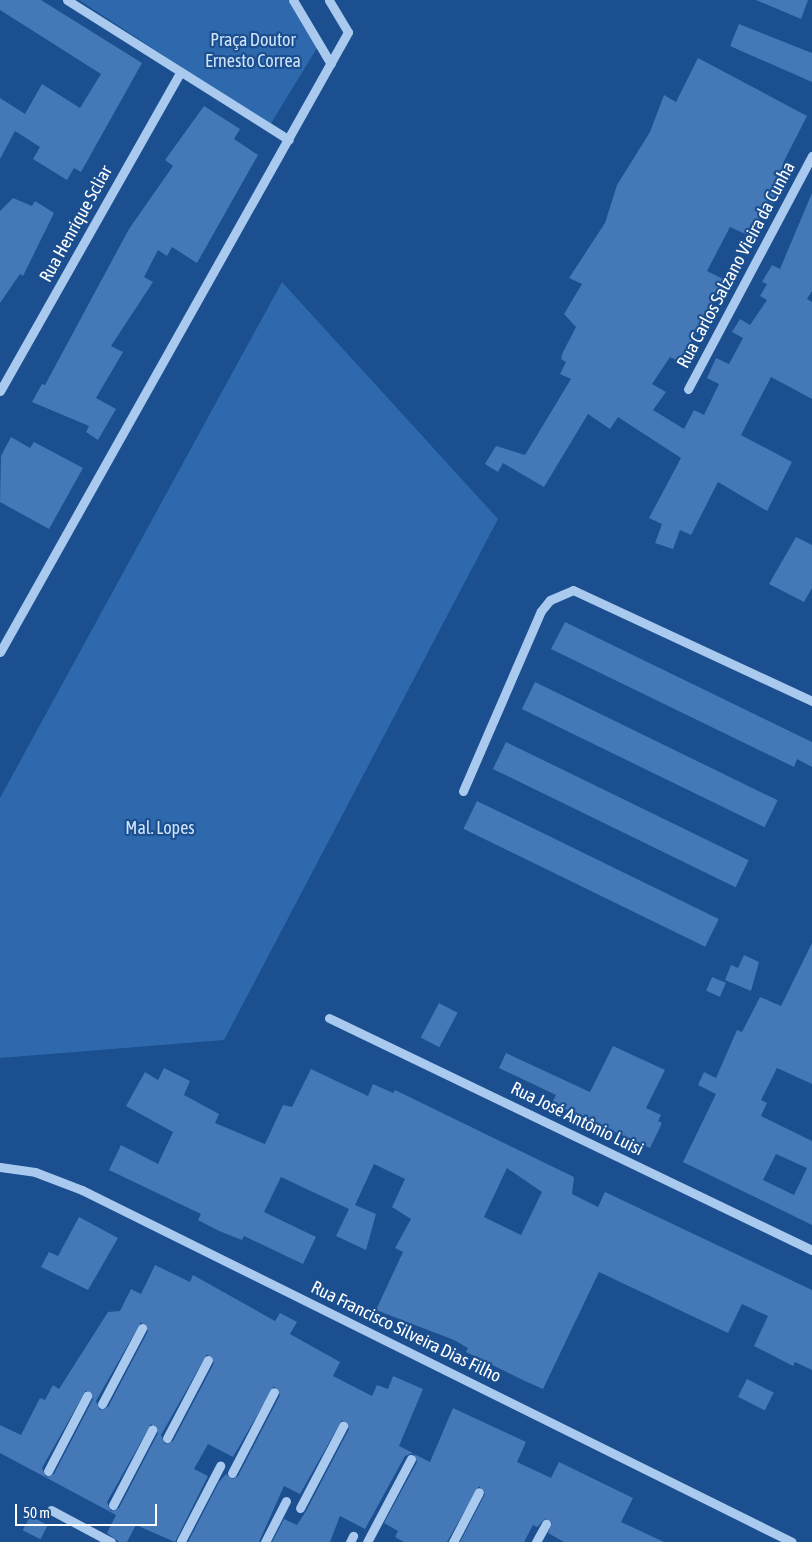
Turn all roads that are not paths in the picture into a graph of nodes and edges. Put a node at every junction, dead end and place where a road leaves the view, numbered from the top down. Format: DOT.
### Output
graph roads {
  1 [pos="67,0"];
  2 [pos="293,0"];
  3 [pos="329,0"];
  4 [pos="330,64"];
  5 [pos="180,72"];
  6 [pos="289,140"];
  7 [pos="812,156"];
  8 [pos="0,390"];
  9 [pos="688,390"];
  10 [pos="0,652"];
  11 [pos="812,701"];
  12 [pos="464,791"];
  13 [pos="329,1018"];
  14 [pos="0,1167"];
  15 [pos="812,1250"];
  16 [pos="142,1328"];
  17 [pos="208,1360"];
  18 [pos="274,1392"];
  19 [pos="86,1396"];
  20 [pos="102,1404"];
  21 [pos="343,1426"];
  22 [pos="152,1430"];
  23 [pos="167,1438"];
  24 [pos="411,1459"];
  25 [pos="220,1466"];
  26 [pos="48,1471"];
  27 [pos="232,1472"];
  28 [pos="479,1492"];
  29 [pos="286,1501"];
  30 [pos="113,1506"];
  31 [pos="300,1508"];
  32 [pos="51,1510"];
  33 [pos="546,1524"];
  34 [pos="181,1541"];
  35 [pos="110,1542"];
  36 [pos="265,1542"];
  37 [pos="367,1542"];
  38 [pos="452,1542"];
  39 [pos="536,1542"];
  40 [pos="792,1542"];
  1 -- 5 [label="street"];
  2 -- 4 [label="street"];
  3 -- 4 [label="street"];
  4 -- 6 [label="street"];
  5 -- 6 [label="street"];
  5 -- 8 [label="street, Rua Henrique Scliar"];
  6 -- 10 [label="street"];
  7 -- 9 [label="street, Rua Carlos Salzano Vieira da Cunha"];
  11 -- 12 [label="street"];
  13 -- 15 [label="street, Rua José Antônio Luisi"];
  14 -- 40 [label="street, Rua Francisco Silveira Dias Filho"];
  16 -- 20 [label="street"];
  17 -- 23 [label="street"];
  18 -- 27 [label="street"];
  19 -- 26 [label="street"];
  21 -- 31 [label="street"];
  22 -- 30 [label="street"];
  24 -- 37 [label="street"];
  25 -- 34 [label="street"];
  28 -- 38 [label="street"];
  29 -- 36 [label="street"];
  32 -- 35 [label="street"];
  33 -- 39 [label="street"];
}
